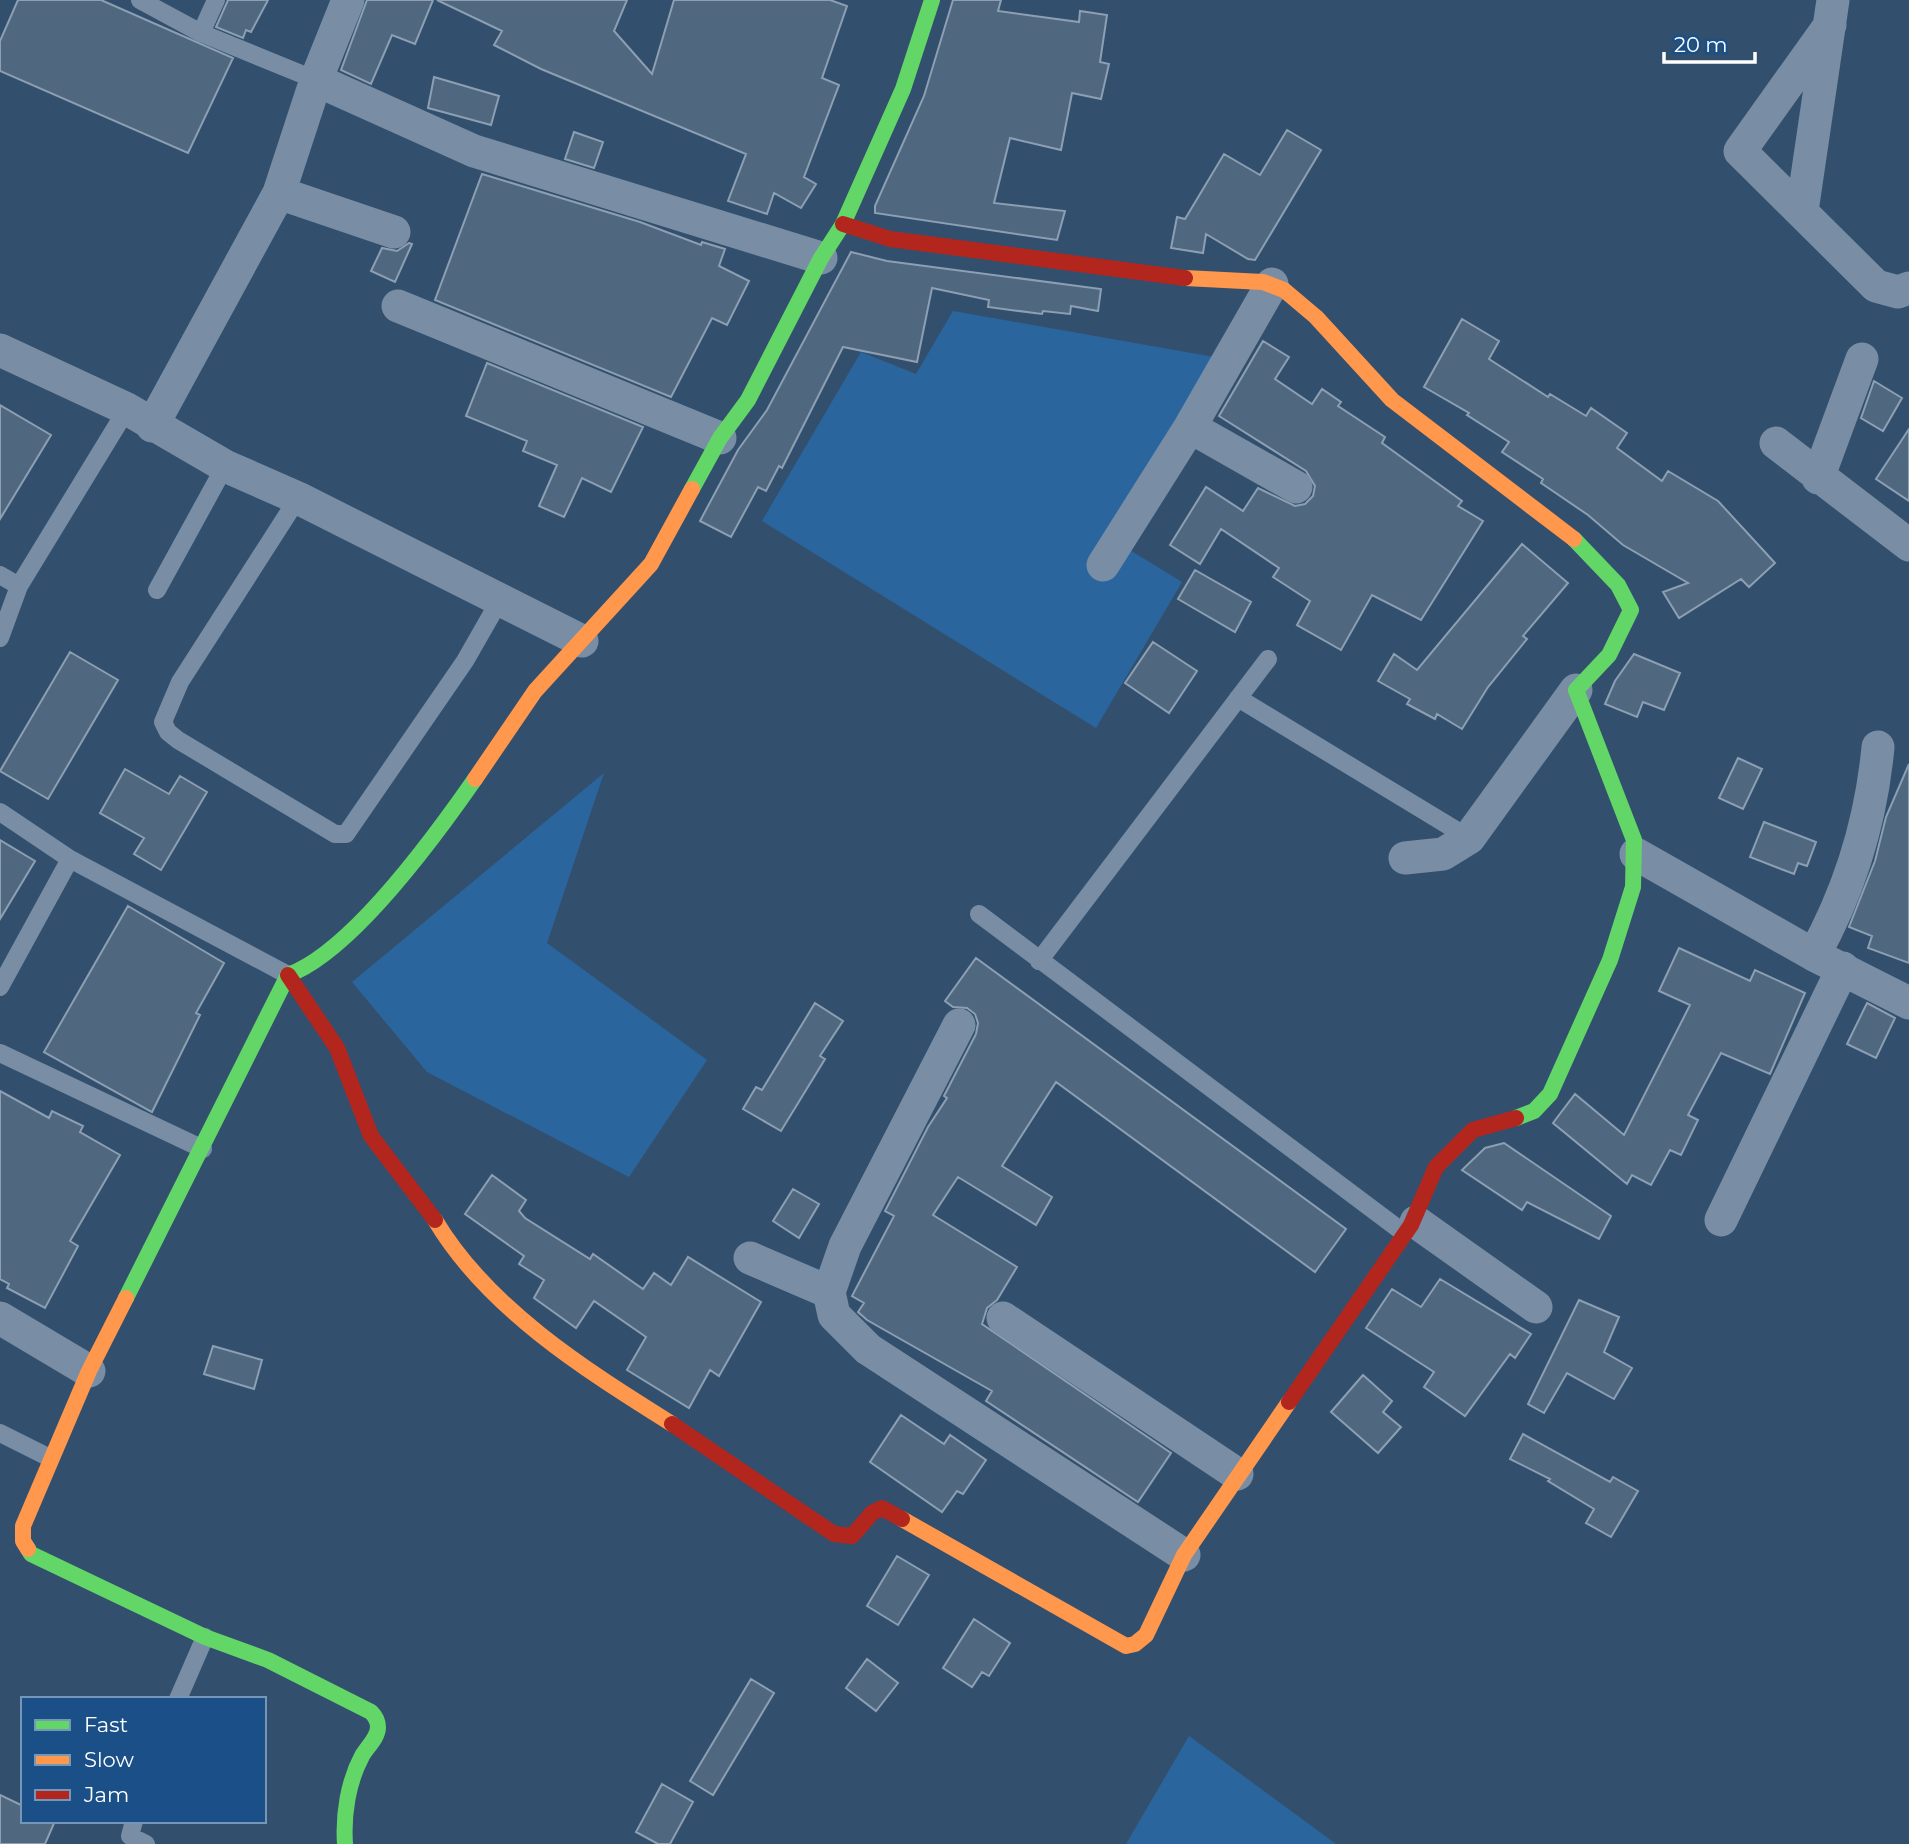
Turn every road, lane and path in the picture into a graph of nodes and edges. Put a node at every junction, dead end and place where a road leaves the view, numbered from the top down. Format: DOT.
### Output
graph roads {
  1 [pos="140,0"];
  2 [pos="216,0"];
  3 [pos="348,0"];
  4 [pos="932,0"];
  5 [pos="1832,12"];
  6 [pos="201,33"];
  7 [pos="316,80"];
  8 [pos="279,193"];
  9 [pos="1802,211"];
  10 [pos="843,224"];
  11 [pos="394,232"];
  12 [pos="821,258"];
  13 [pos="1272,284"];
  14 [pos="1909,288"];
  15 [pos="398,306"];
  16 [pos="0,350"];
  17 [pos="1862,359"];
  18 [pos="140,417"];
  19 [pos="1189,427"];
  20 [pos="720,438"];
  21 [pos="1776,443"];
  22 [pos="225,466"];
  23 [pos="1818,478"];
  24 [pos="1296,487"];
  25 [pos="298,498"];
  26 [pos="1909,545"];
  27 [pos="1103,565"];
  28 [pos="0,576"];
  29 [pos="19,586"];
  30 [pos="157,590"];
  31 [pos="501,598"];
  32 [pos="0,638"];
  33 [pos="582,641"];
  34 [pos="1268,659"];
  35 [pos="1576,690"];
  36 [pos="1238,698"];
  37 [pos="1878,747"];
  38 [pos="0,812"];
  39 [pos="1469,838"];
  40 [pos="1636,854"];
  41 [pos="1405,858"];
  42 [pos="70,859"];
  43 [pos="979,914"];
  44 [pos="1039,961"];
  45 [pos="1829,962"];
  46 [pos="288,975"];
  47 [pos="0,987"];
  48 [pos="1909,1003"];
  49 [pos="959,1025"];
  50 [pos="0,1053"];
  51 [pos="203,1149"];
  52 [pos="1721,1220"];
  53 [pos="1410,1227"];
  54 [pos="750,1258"];
  55 [pos="829,1292"];
  56 [pos="1536,1307"];
  57 [pos="0,1318"];
  58 [pos="1003,1318"];
  59 [pos="89,1371"];
  60 [pos="0,1433"];
  61 [pos="50,1458"];
  62 [pos="1237,1474"];
  63 [pos="1184,1555"];
  64 [pos="205,1637"];
  65 [pos="179,1697"];
  66 [pos="345,1844"];
  1 -- 6 [label="lane"];
  2 -- 6 [label="lane"];
  3 -- 7 [label="street"];
  4 -- 10 [label="street"];
  5 -- 9 [label="street"];
  5 -- 9 [label="street"];
  6 -- 7 [label="lane"];
  7 -- 8 [label="street"];
  7 -- 12 [label="street"];
  8 -- 11 [label="street"];
  8 -- 18 [label="street"];
  9 -- 14 [label="street"];
  10 -- 12 [label="street"];
  10 -- 13 [label="street"];
  12 -- 20 [label="street"];
  13 -- 19 [label="street"];
  13 -- 35 [label="street"];
  15 -- 20 [label="street"];
  16 -- 18 [label="street"];
  17 -- 23 [label="street"];
  18 -- 22 [label="street"];
  18 -- 29 [label="lane"];
  19 -- 24 [label="street"];
  19 -- 27 [label="street"];
  20 -- 33 [label="street"];
  21 -- 23 [label="street"];
  22 -- 25 [label="street"];
  22 -- 30 [label="lane"];
  23 -- 26 [label="street"];
  25 -- 31 [label="street"];
  25 -- 31 [label="lane"];
  28 -- 29 [label="lane"];
  29 -- 32 [label="lane"];
  31 -- 33 [label="street"];
  33 -- 46 [label="street"];
  34 -- 36 [label="lane"];
  35 -- 39 [label="street"];
  35 -- 40 [label="street"];
  36 -- 39 [label="lane"];
  36 -- 44 [label="lane"];
  37 -- 45 [label="street"];
  38 -- 42 [label="lane"];
  39 -- 41 [label="street"];
  40 -- 45 [label="street"];
  40 -- 53 [label="street"];
  42 -- 46 [label="lane"];
  42 -- 47 [label="lane"];
  43 -- 44 [label="lane"];
  44 -- 53 [label="lane"];
  45 -- 48 [label="street"];
  45 -- 52 [label="street"];
  46 -- 51 [label="street"];
  46 -- 63 [label="street"];
  49 -- 55 [label="street"];
  50 -- 51 [label="lane"];
  51 -- 59 [label="street"];
  53 -- 56 [label="street"];
  53 -- 62 [label="street"];
  54 -- 55 [label="street"];
  55 -- 63 [label="street"];
  57 -- 59 [label="street"];
  58 -- 62 [label="street"];
  59 -- 61 [label="street"];
  60 -- 61 [label="lane"];
  61 -- 64 [label="street"];
  62 -- 63 [label="street"];
  64 -- 65 [label="lane"];
  64 -- 66 [label="street"];
}
